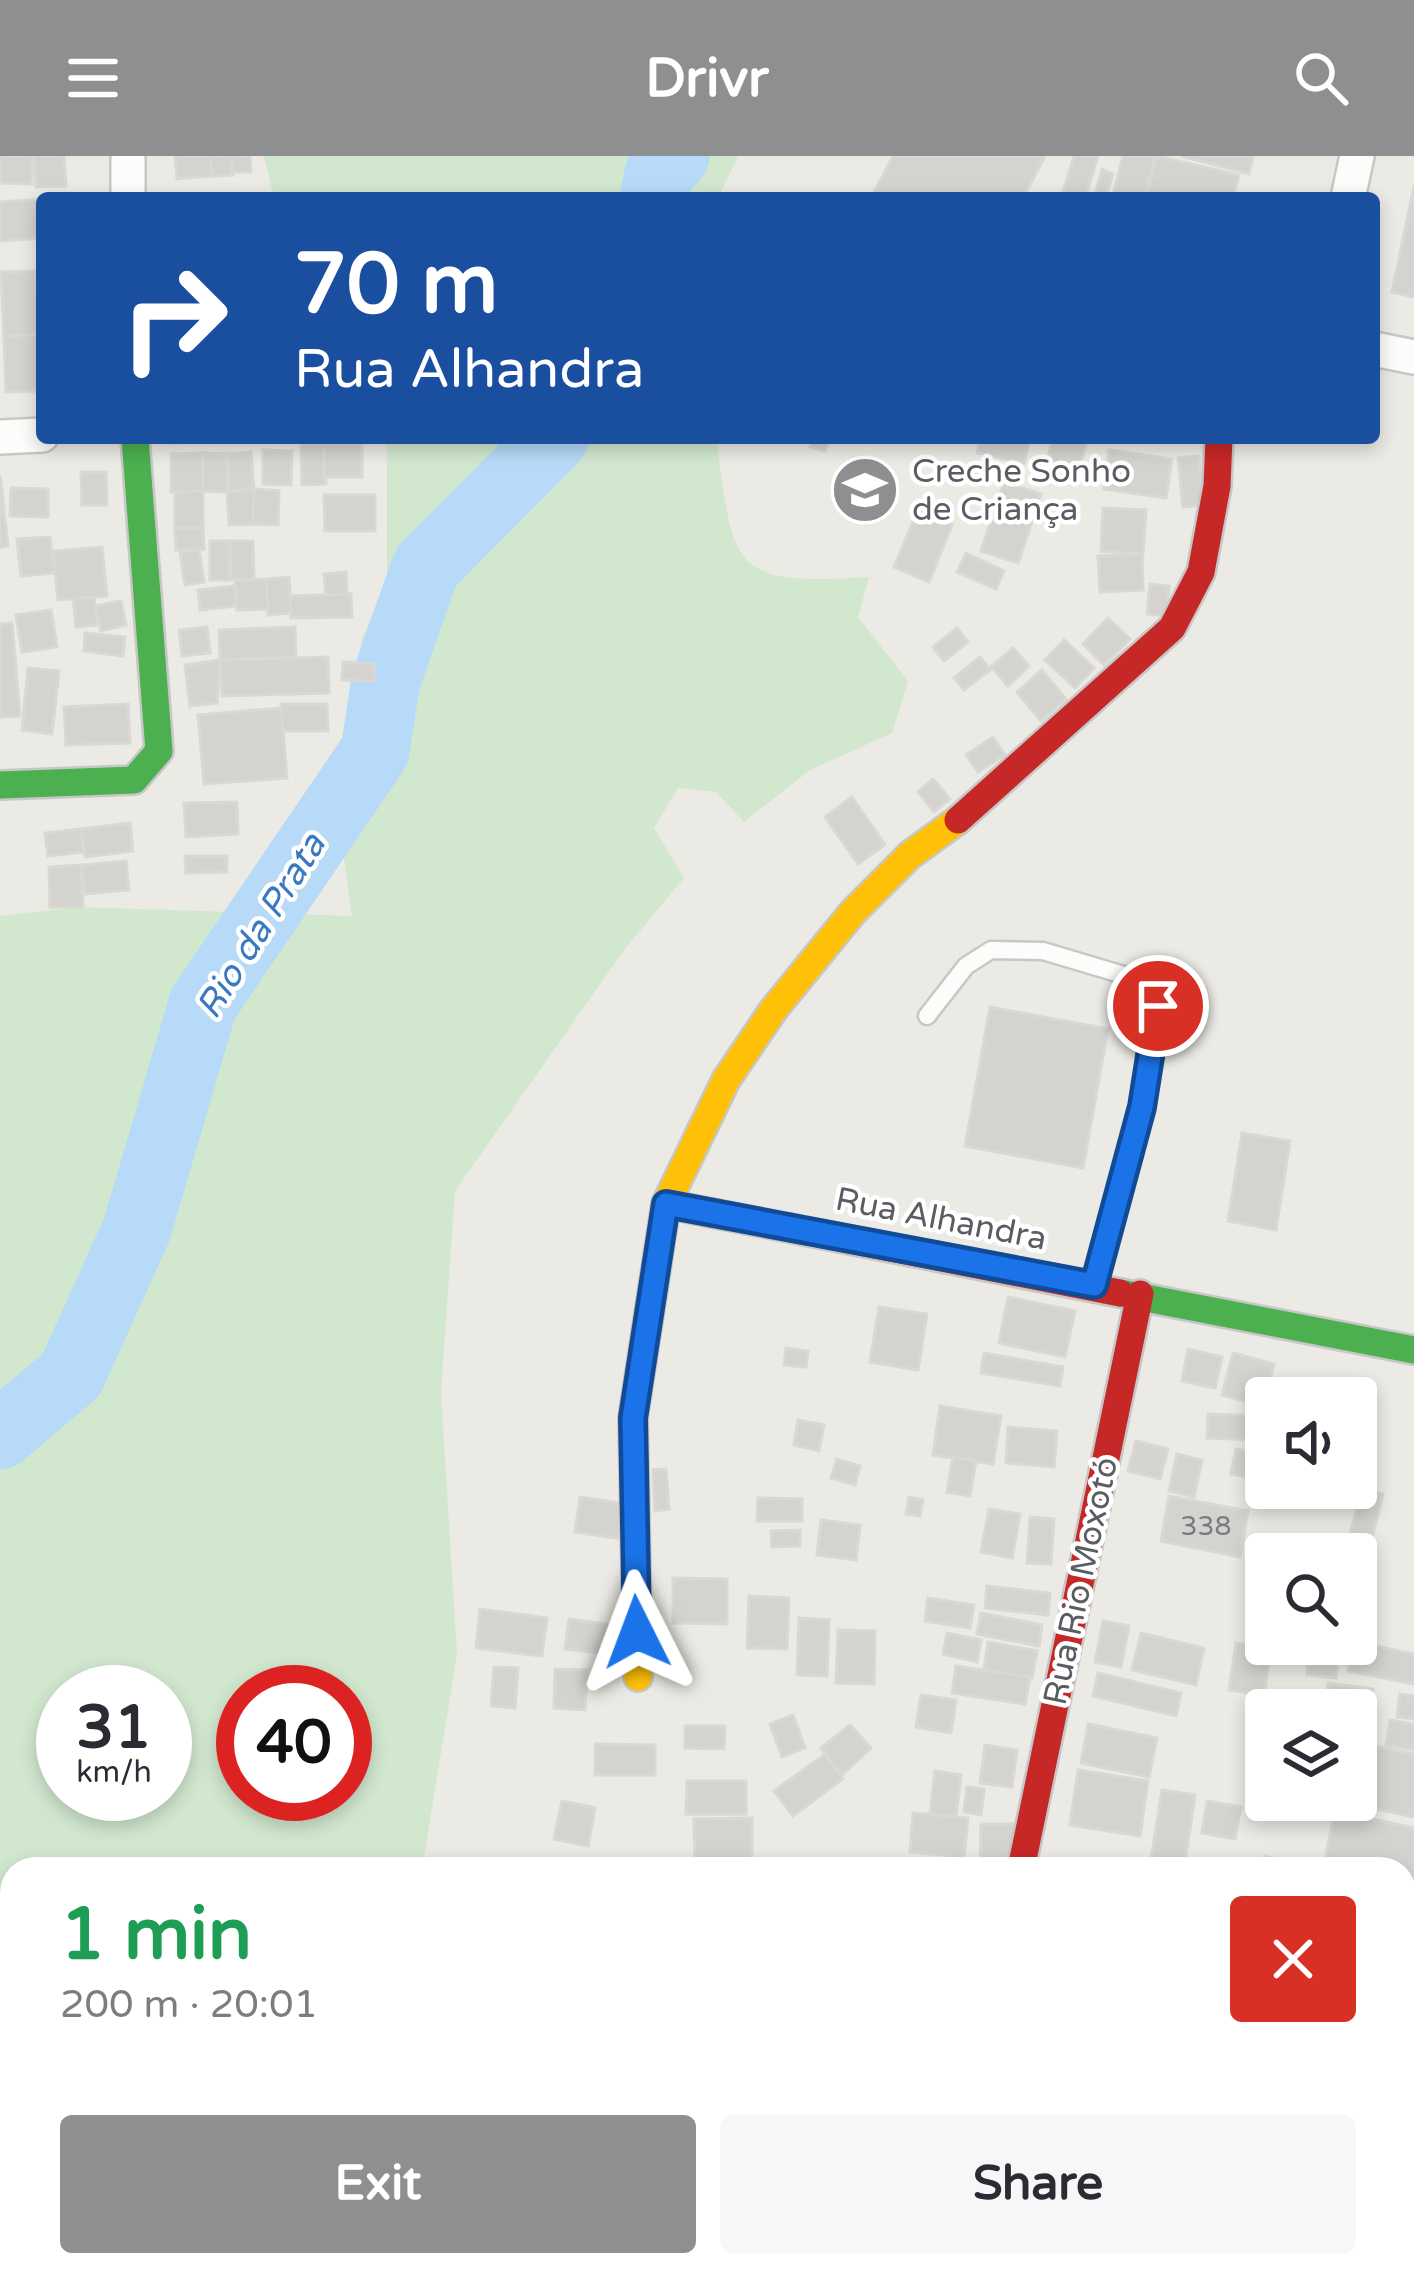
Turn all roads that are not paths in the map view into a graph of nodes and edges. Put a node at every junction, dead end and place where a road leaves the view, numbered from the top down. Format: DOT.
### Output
graph roads {
  1 [pos="128,156"];
  2 [pos="1358,156"];
  3 [pos="128,192"];
  4 [pos="1349,192"];
  5 [pos="1380,350"];
  6 [pos="1414,357"];
  7 [pos="36,434"];
  8 [pos="0,437"];
  9 [pos="135,444"];
  10 [pos="1219,444"];
  11 [pos="0,785"];
  12 [pos="927,1016"];
  13 [pos="666,1204"];
  14 [pos="1094,1285"];
  15 [pos="1140,1294"];
  16 [pos="1414,1350"];
  17 [pos="638,1677"];
  18 [pos="1023,1857"];
  1 -- 3 [label="street"];
  2 -- 4 [label="street"];
  5 -- 6 [label="street"];
  7 -- 8 [label="street"];
  9 -- 11 [label="street"];
  10 -- 13 [label="street"];
  12 -- 14 [label="lane"];
  13 -- 14 [label="street, Rua Alhandra"];
  13 -- 17 [label="street"];
  14 -- 15 [label="street, Rua Alhandra"];
  15 -- 16 [label="street, Rua Alhandra"];
  15 -- 18 [label="street, Rua Rio Moxotó"];
}
